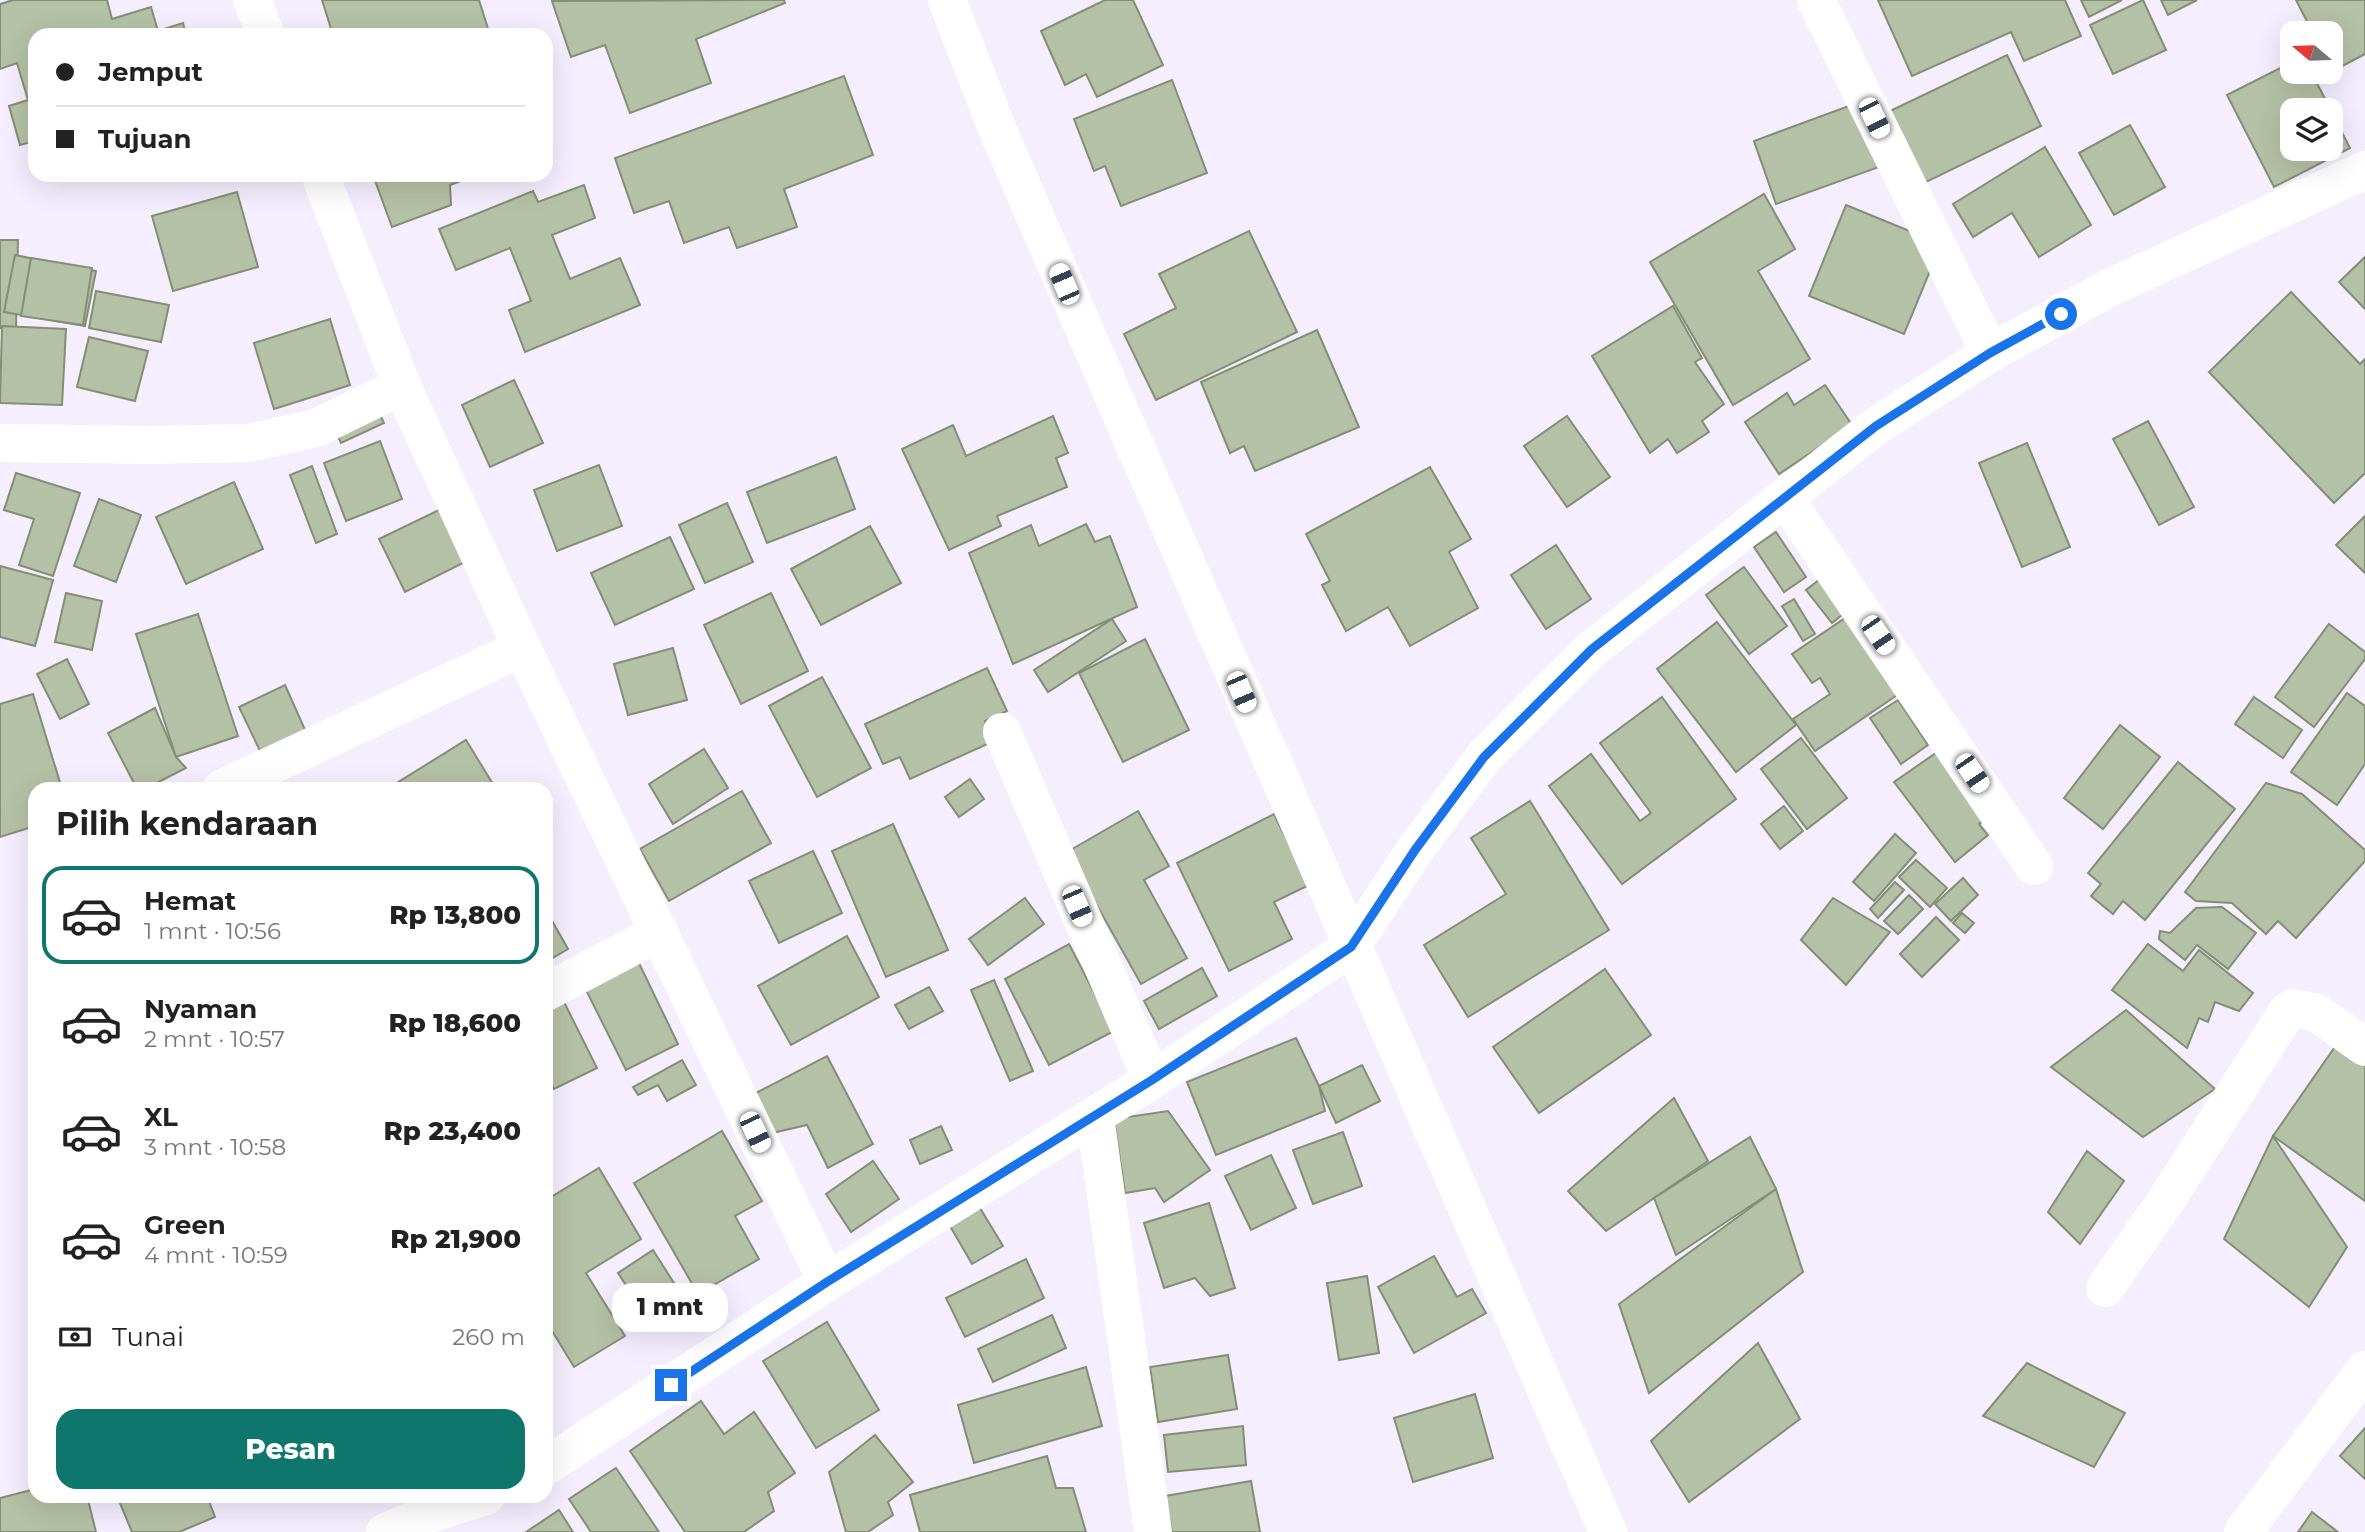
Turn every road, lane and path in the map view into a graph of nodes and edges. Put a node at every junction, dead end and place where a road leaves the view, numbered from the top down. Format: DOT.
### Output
graph roads {
  1 [pos="252,0"];
  2 [pos="947,0"];
  3 [pos="1816,0"];
  4 [pos="263,28"];
  5 [pos="2365,170"];
  6 [pos="323,182"];
  7 [pos="1990,353"];
  8 [pos="402,386"];
  9 [pos="0,443"];
  10 [pos="1784,497"];
  11 [pos="523,648"];
  12 [pos="1002,732"];
  13 [pos="236,782"];
  14 [pos="2034,866"];
  15 [pos="660,932"];
  16 [pos="1351,947"];
  17 [pos="553,988"];
  18 [pos="2365,1047"];
  19 [pos="1152,1080"];
  20 [pos="1094,1116"];
  21 [pos="827,1282"];
  22 [pos="2105,1288"];
  23 [pos="2365,1370"];
  24 [pos="553,1461"];
  25 [pos="451,1509"];
  26 [pos="385,1532"];
  27 [pos="1153,1532"];
  28 [pos="1608,1532"];
  29 [pos="2243,1532"];
  1 -- 4 [label="street"];
  2 -- 16 [label="street"];
  3 -- 7 [label="street"];
  5 -- 7 [label="street"];
  6 -- 8 [label="street"];
  7 -- 10 [label="street"];
  8 -- 9 [label="street"];
  8 -- 11 [label="street"];
  10 -- 14 [label="street"];
  10 -- 16 [label="street"];
  11 -- 13 [label="street"];
  11 -- 15 [label="street"];
  12 -- 19 [label="street"];
  15 -- 17 [label="street"];
  15 -- 21 [label="street"];
  16 -- 19 [label="street"];
  16 -- 28 [label="street"];
  18 -- 22 [label="street"];
  19 -- 20 [label="street"];
  20 -- 21 [label="street"];
  20 -- 27 [label="street"];
  21 -- 24 [label="street"];
  23 -- 29 [label="street"];
  25 -- 26 [label="street"];
}
